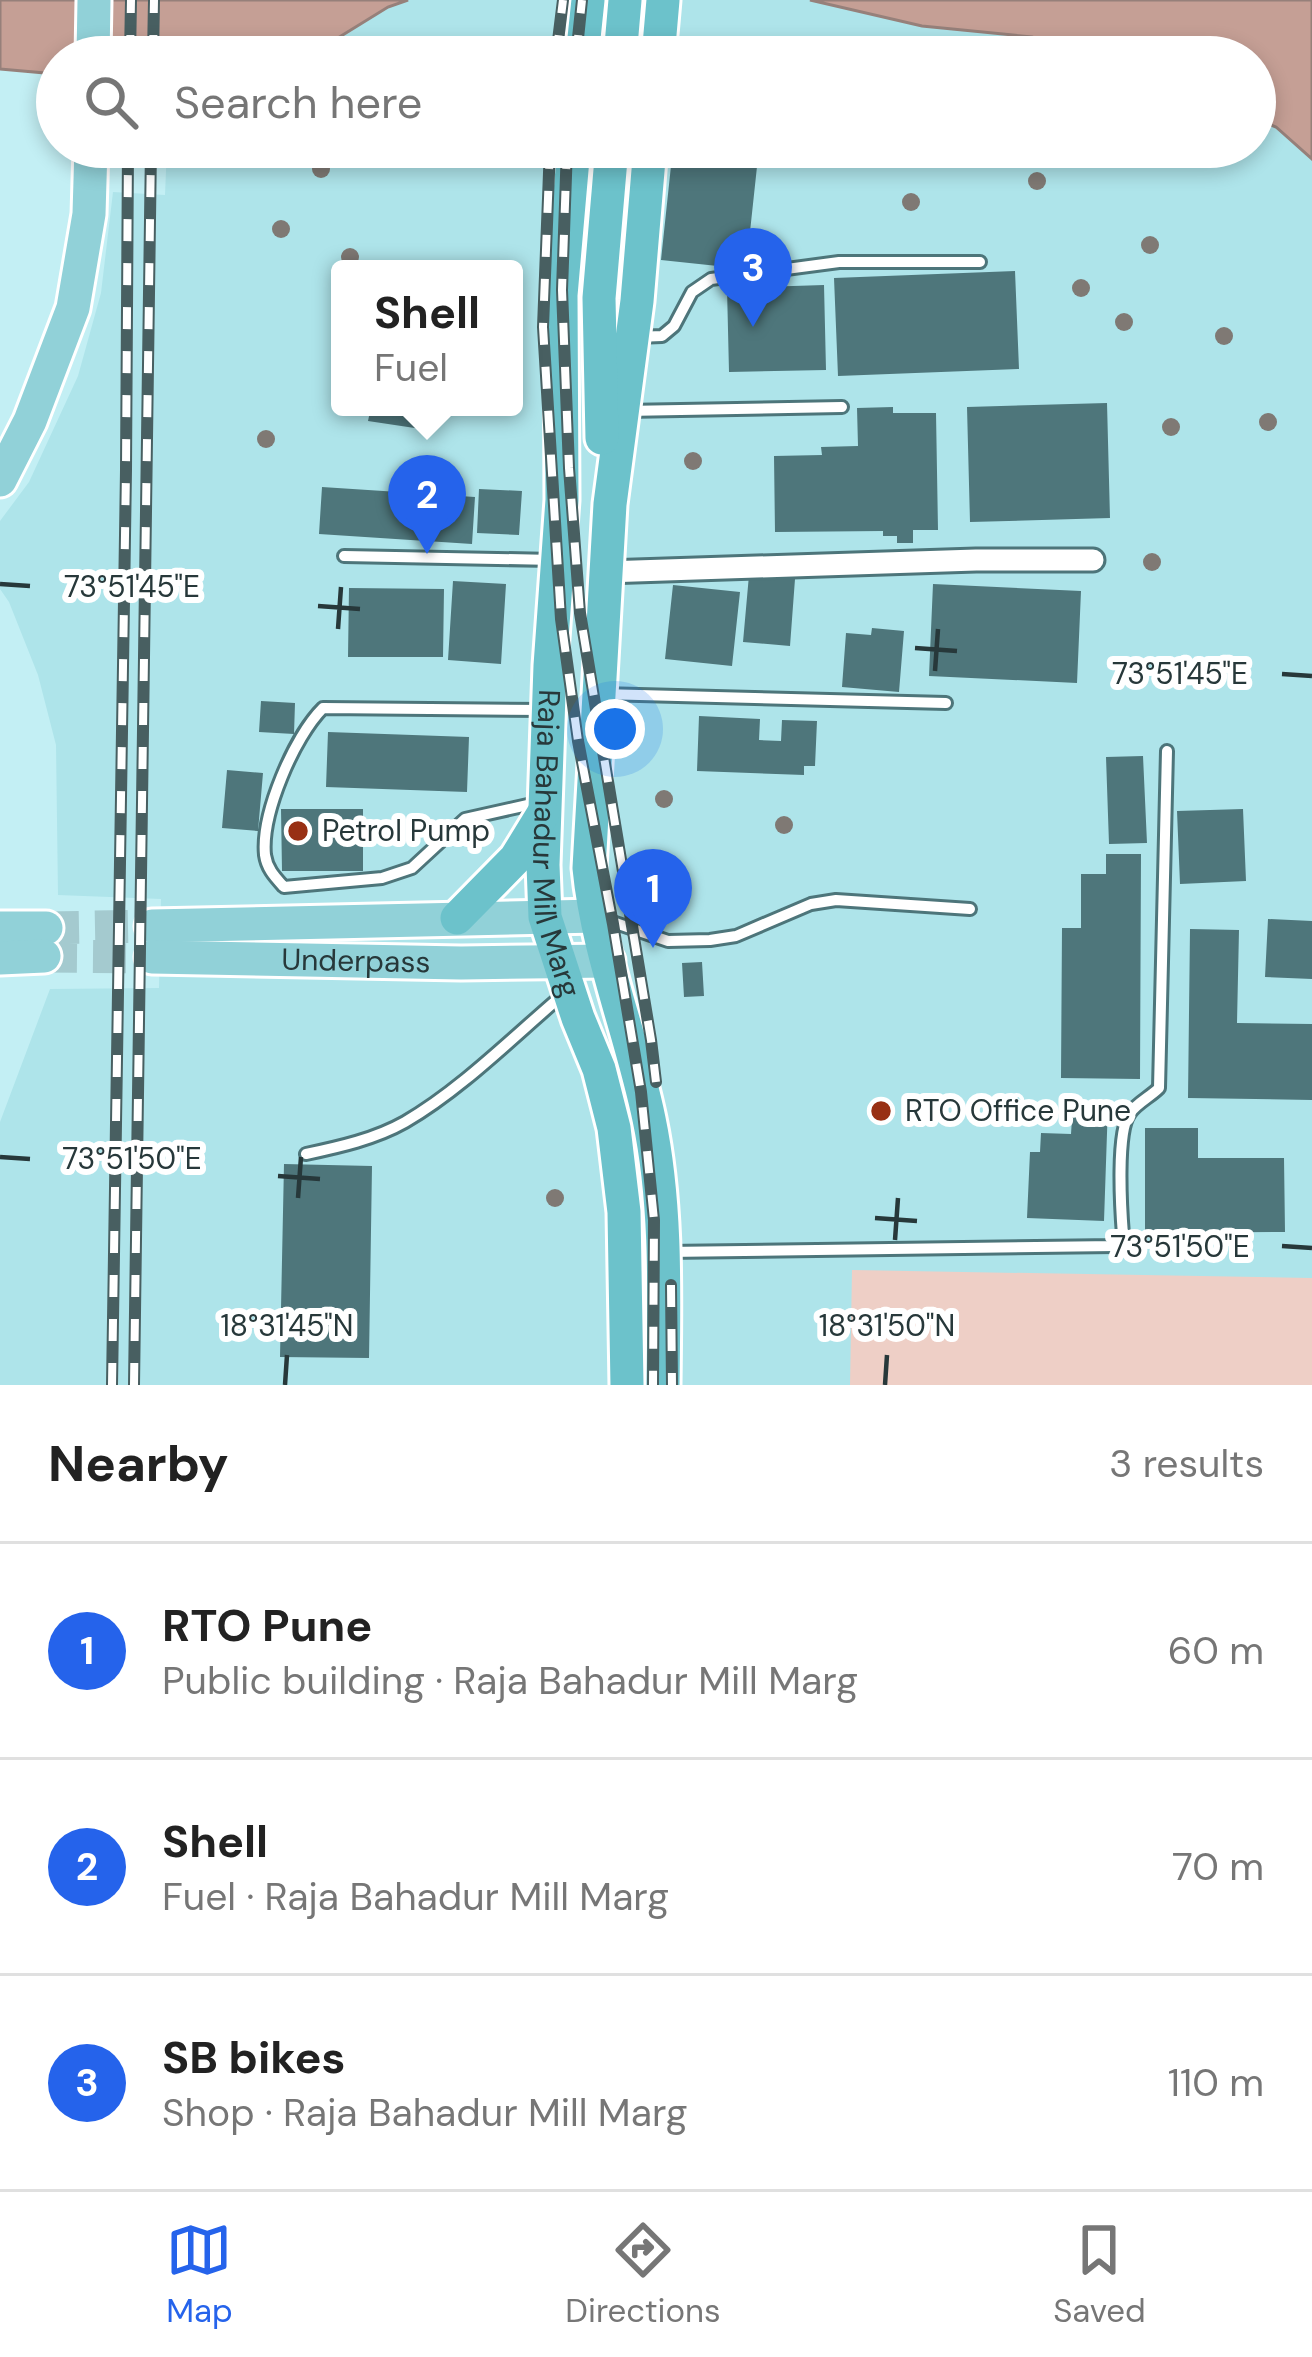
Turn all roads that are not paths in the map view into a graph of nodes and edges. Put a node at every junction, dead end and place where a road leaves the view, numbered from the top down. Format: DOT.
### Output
graph roads {
  1 [pos="94,0"];
  2 [pos="588,0"];
  3 [pos="625,0"];
  4 [pos="663,0"];
  5 [pos="93,36"];
  6 [pos="585,36"];
  7 [pos="622,36"];
  8 [pos="660,36"];
  9 [pos="90,168"];
  10 [pos="572,168"];
  11 [pos="610,168"];
  12 [pos="648,168"];
  13 [pos="980,262"];
  14 [pos="632,338"];
  15 [pos="561,381"];
  16 [pos="601,385"];
  17 [pos="842,407"];
  18 [pos="622,411"];
  19 [pos="0,480"];
  20 [pos="344,556"];
  21 [pos="557,560"];
  22 [pos="1093,560"];
  23 [pos="605,572"];
  24 [pos="598,694"];
  25 [pos="946,703"];
  26 [pos="548,710"];
  27 [pos="1167,751"];
  28 [pos="543,807"];
  29 [pos="970,909"];
  30 [pos="545,916"];
  31 [pos="596,916"];
  32 [pos="457,918"];
  33 [pos="0,928"];
  34 [pos="0,958"];
  35 [pos="608,961"];
  36 [pos="564,975"];
  37 [pos="306,1154"];
  38 [pos="662,1252"];
  39 [pos="627,1385"];
  40 [pos="663,1385"];
  1 -- 5 [label="main road"];
  2 -- 6 [label="highway"];
  3 -- 7 [label="highway"];
  4 -- 8 [label="highway"];
  9 -- 19 [label="main road"];
  10 -- 15 [label="highway, Raja Bahadur Mill Marg"];
  11 -- 16 [label="highway, Raja Bahadur Mill Marg"];
  12 -- 14 [label="highway, Raja Bahadur Mill Marg"];
  13 -- 14 [label="lane"];
  14 -- 18 [label="highway, Raja Bahadur Mill Marg"];
  15 -- 16 [label="highway"];
  15 -- 21 [label="highway, Raja Bahadur Mill Marg"];
  16 -- 23 [label="highway, Raja Bahadur Mill Marg"];
  17 -- 18 [label="lane"];
  18 -- 23 [label="highway, Raja Bahadur Mill Marg"];
  20 -- 21 [label="lane"];
  21 -- 26 [label="highway, Raja Bahadur Mill Marg"];
  22 -- 23 [label="street"];
  23 -- 24 [label="highway, Raja Bahadur Mill Marg"];
  24 -- 25 [label="lane"];
  24 -- 31 [label="highway, Raja Bahadur Mill Marg"];
  26 -- 28 [label="highway, Raja Bahadur Mill Marg"];
  26 -- 28 [label="lane"];
  27 -- 38 [label="lane"];
  28 -- 30 [label="highway, Raja Bahadur Mill Marg"];
  28 -- 32 [label="highway"];
  29 -- 31 [label="lane"];
  30 -- 31 [label="main road, Underpass"];
  30 -- 32 [label="main road, Underpass"];
  30 -- 36 [label="highway, Raja Bahadur Mill Marg"];
  31 -- 35 [label="highway, Raja Bahadur Mill Marg"];
  32 -- 36 [label="main road, Underpass"];
  33 -- 34 [label="main road"];
  35 -- 36 [label="main road, Underpass"];
  35 -- 38 [label="highway, Raja Bahadur Mill Marg"];
  36 -- 37 [label="lane"];
  36 -- 39 [label="highway, Raja Bahadur Mill Marg"];
  38 -- 40 [label="highway, Raja Bahadur Mill Marg"];
}
